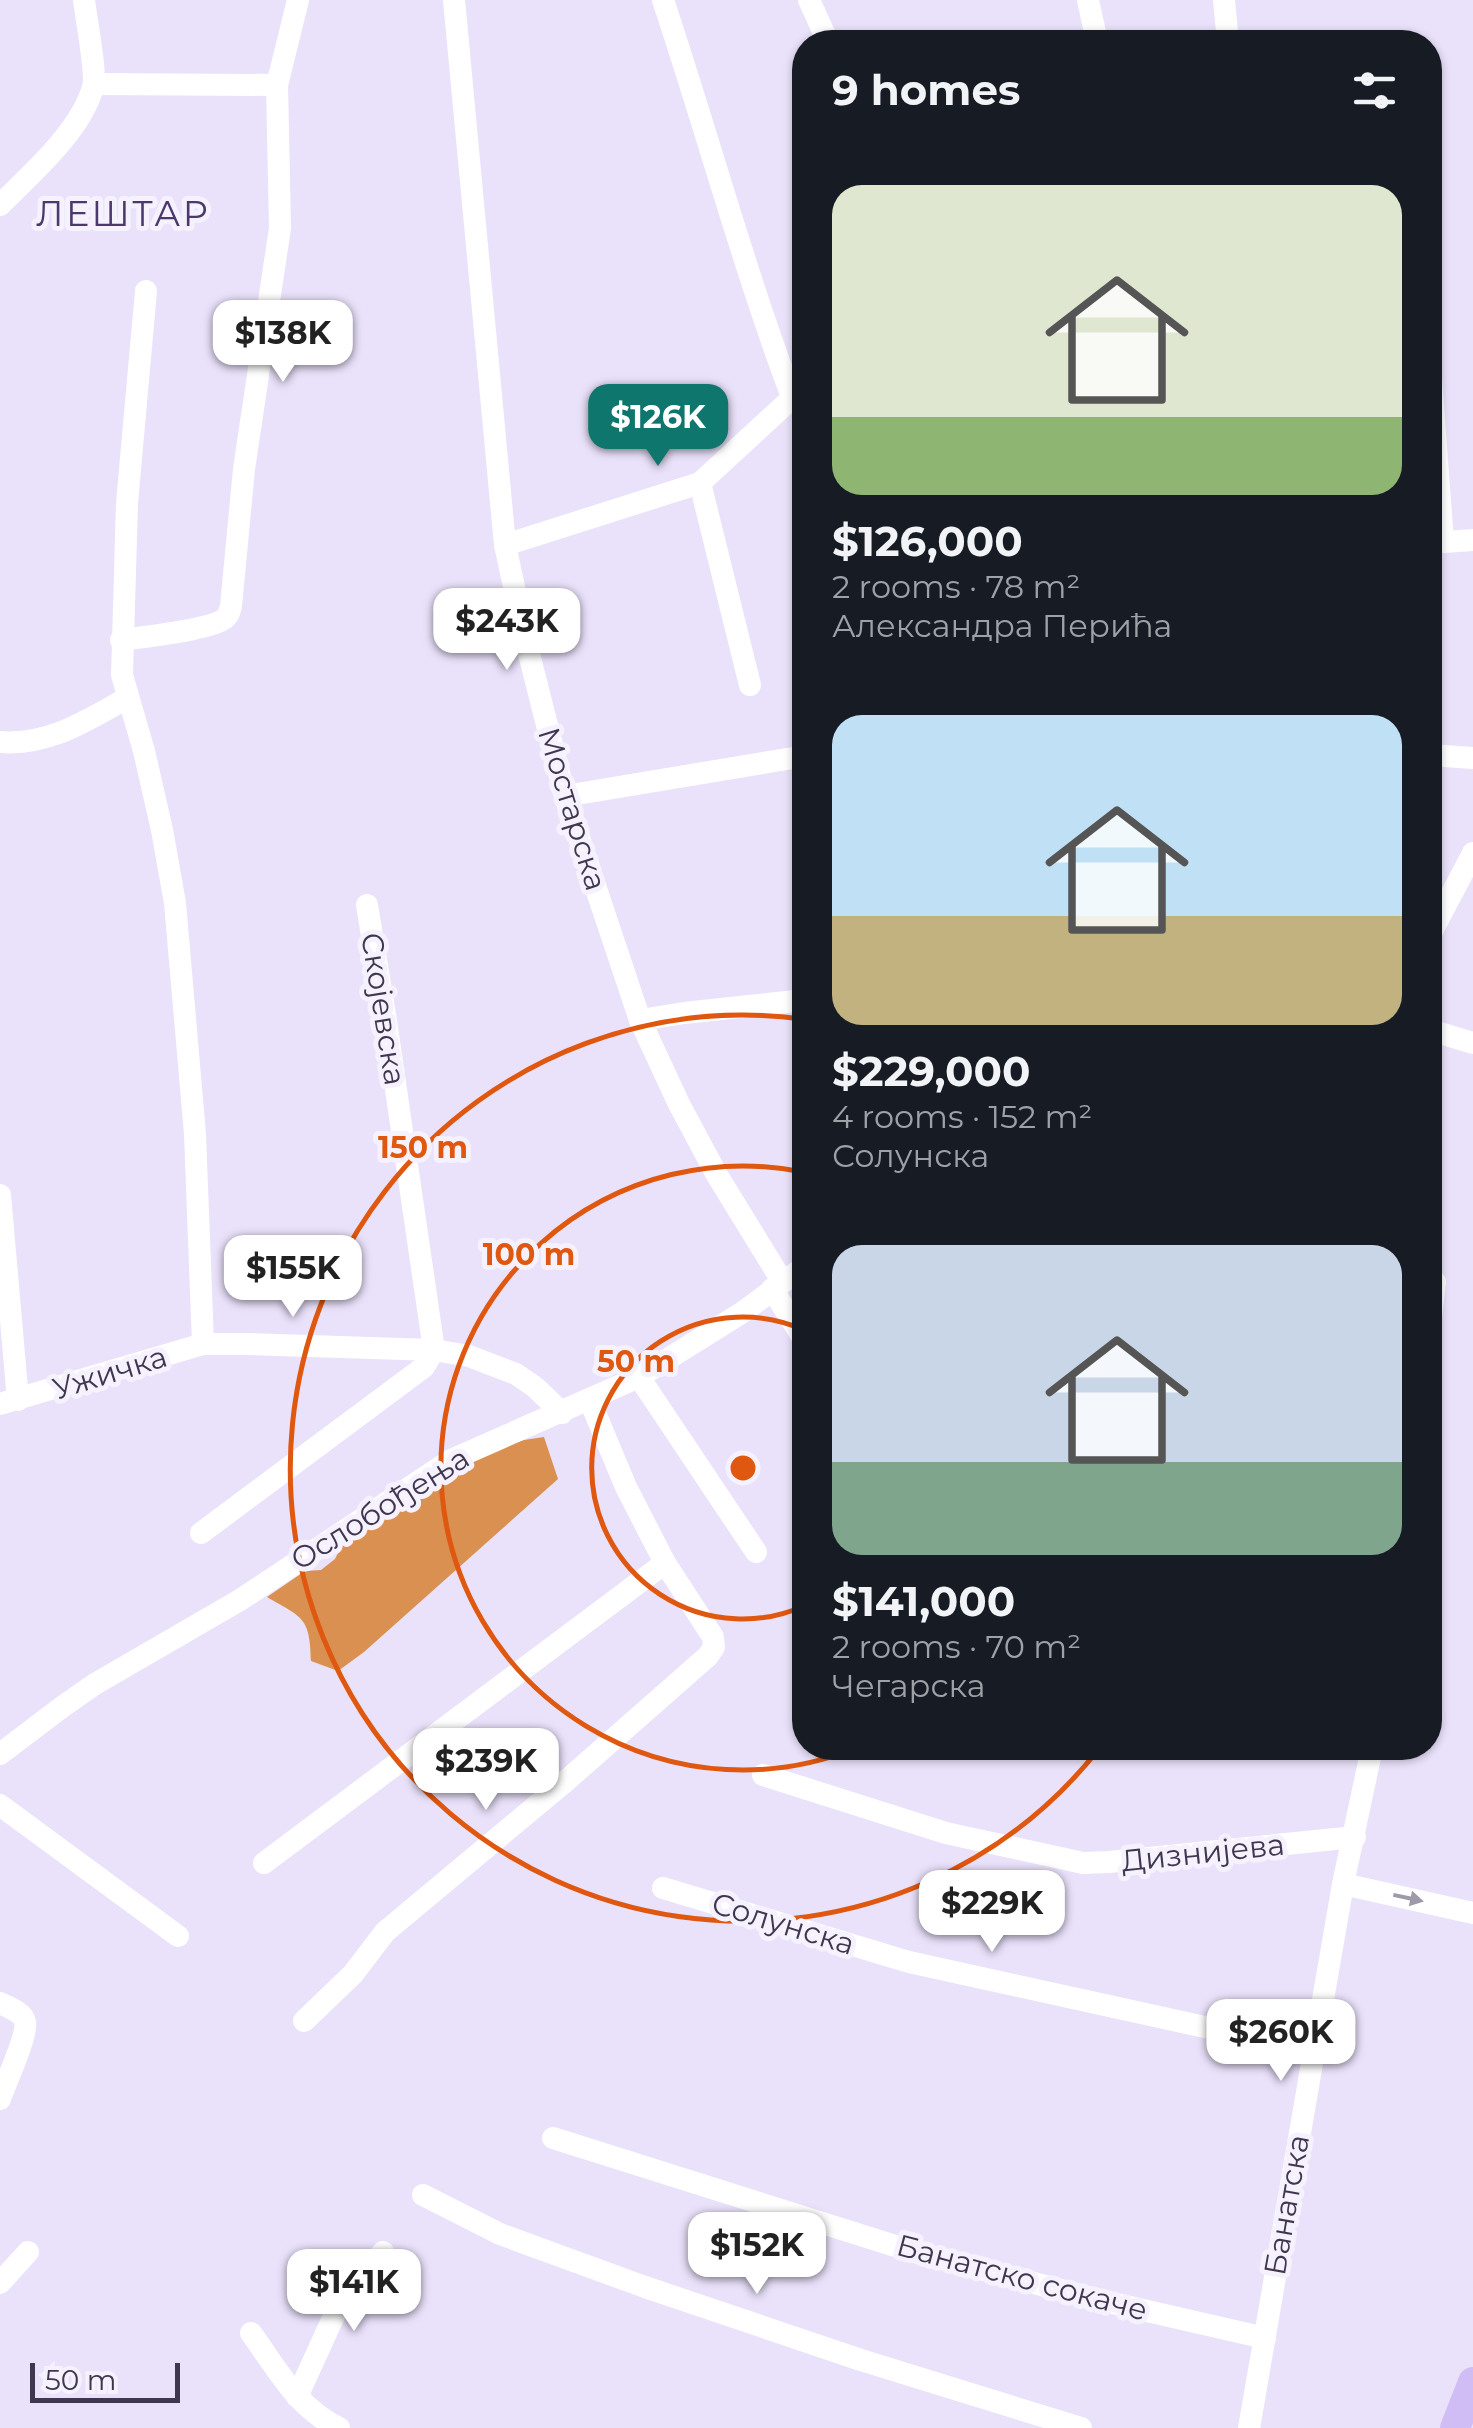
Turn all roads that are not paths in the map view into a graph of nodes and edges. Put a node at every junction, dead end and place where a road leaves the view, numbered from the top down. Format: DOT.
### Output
graph roads {
  1 [pos="84,0"];
  2 [pos="298,0"];
  3 [pos="454,0"];
  4 [pos="663,0"];
  5 [pos="809,0"];
  6 [pos="1088,0"];
  7 [pos="1224,0"];
  8 [pos="823,30"];
  9 [pos="1094,30"];
  10 [pos="1227,30"];
  11 [pos="94,84"];
  12 [pos="277,85"];
  13 [pos="0,205"];
  14 [pos="146,290"];
  15 [pos="792,377"];
  16 [pos="792,398"];
  17 [pos="700,483"];
  18 [pos="1473,540"];
  19 [pos="1442,542"];
  20 [pos="505,546"];
  21 [pos="121,640"];
  22 [pos="750,685"];
  23 [pos="127,698"];
  24 [pos="0,742"];
  25 [pos="1442,756"];
  26 [pos="792,758"];
  27 [pos="1473,758"];
  28 [pos="564,796"];
  29 [pos="1473,853"];
  30 [pos="366,905"];
  31 [pos="1442,912"];
  32 [pos="792,1001"];
  33 [pos="640,1020"];
  34 [pos="1442,1034"];
  35 [pos="1473,1043"];
  36 [pos="0,1195"];
  37 [pos="792,1275"];
  38 [pos="777,1285"];
  39 [pos="792,1316"];
  40 [pos="203,1344"];
  41 [pos="434,1350"];
  42 [pos="639,1377"];
  43 [pos="590,1401"];
  44 [pos="9,1402"];
  45 [pos="562,1413"];
  46 [pos="200,1534"];
  47 [pos="756,1552"];
  48 [pos="665,1563"];
  49 [pos="0,1754"];
  50 [pos="1370,1760"];
  51 [pos="763,1774"];
  52 [pos="0,1805"];
  53 [pos="1355,1837"];
  54 [pos="264,1864"];
  55 [pos="1343,1884"];
  56 [pos="663,1888"];
  57 [pos="1473,1913"];
  58 [pos="178,1936"];
  59 [pos="0,2003"];
  60 [pos="304,2021"];
  61 [pos="1314,2051"];
  62 [pos="0,2098"];
  63 [pos="554,2138"];
  64 [pos="422,2195"];
  65 [pos="28,2252"];
  66 [pos="382,2252"];
  67 [pos="0,2283"];
  68 [pos="251,2333"];
  69 [pos="1265,2338"];
  70 [pos="1473,2382"];
  71 [pos="297,2397"];
  72 [pos="340,2428"];
  73 [pos="1082,2428"];
  74 [pos="1249,2428"];
  75 [pos="1455,2428"];
  1 -- 11 [label="street"];
  2 -- 12 [label="street"];
  3 -- 20 [label="street, Мостарска"];
  4 -- 15 [label="street"];
  5 -- 8 [label="street"];
  6 -- 9 [label="street"];
  7 -- 10 [label="street"];
  11 -- 12 [label="street"];
  11 -- 13 [label="street"];
  12 -- 21 [label="street"];
  14 -- 21 [label="street"];
  16 -- 17 [label="street"];
  17 -- 20 [label="street"];
  17 -- 22 [label="street"];
  18 -- 19 [label="street"];
  20 -- 28 [label="street, Мостарска"];
  21 -- 23 [label="street"];
  23 -- 24 [label="street"];
  23 -- 40 [label="street"];
  25 -- 27 [label="street"];
  26 -- 28 [label="street"];
  28 -- 33 [label="street, Мостарска"];
  29 -- 31 [label="street"];
  30 -- 41 [label="street, Скојевска"];
  32 -- 33 [label="street"];
  33 -- 38 [label="street, Мостарска"];
  34 -- 35 [label="street"];
  36 -- 44 [label="street"];
  37 -- 38 [label="street, Ослобођења"];
  38 -- 39 [label="street"];
  38 -- 42 [label="street, Ослобођења"];
  40 -- 41 [label="street, Ужичка"];
  40 -- 44 [label="street, Ужичка"];
  41 -- 45 [label="street, Ужичка"];
  41 -- 46 [label="street"];
  42 -- 43 [label="street, Ослобођења"];
  42 -- 47 [label="street"];
  43 -- 45 [label="street, Ослобођења"];
  43 -- 48 [label="street"];
  45 -- 49 [label="street, Ослобођења"];
  48 -- 54 [label="street"];
  48 -- 60 [label="street"];
  50 -- 53 [label="street, Банатска"];
  51 -- 53 [label="street, Дизнијева"];
  52 -- 58 [label="street"];
  53 -- 55 [label="street, Банатска"];
  55 -- 57 [label="street, one-way"];
  55 -- 61 [label="street, Банатска"];
  56 -- 61 [label="street, Солунска"];
  59 -- 62 [label="street"];
  61 -- 69 [label="street, Банатска"];
  63 -- 69 [label="street, Банатско сокаче"];
  64 -- 73 [label="street"];
  65 -- 67 [label="street"];
  66 -- 71 [label="street"];
  68 -- 71 [label="street"];
  69 -- 74 [label="street, Банатска"];
  70 -- 75 [label="main road"];
  71 -- 72 [label="street"];
}
